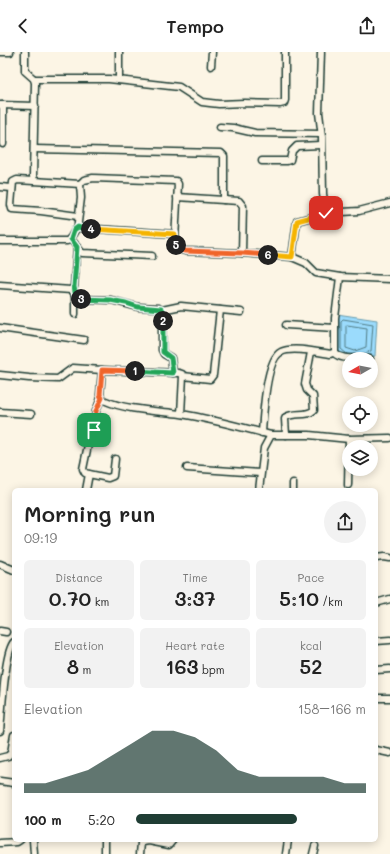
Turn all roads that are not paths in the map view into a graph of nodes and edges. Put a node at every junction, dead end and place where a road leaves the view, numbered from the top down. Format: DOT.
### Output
graph roads {
  1 [pos="0,52"];
  2 [pos="10,52"];
  3 [pos="25,52"];
  4 [pos="119,52"];
  5 [pos="212,52"];
  6 [pos="285,52"];
  7 [pos="321,52"];
  8 [pos="211,66"];
  9 [pos="34,79"];
  10 [pos="119,80"];
  11 [pos="1,105"];
  12 [pos="34,106"];
  13 [pos="220,127"];
  14 [pos="321,134"];
  15 [pos="3,144"];
  16 [pos="322,145"];
  17 [pos="34,149"];
  18 [pos="262,161"];
  19 [pos="34,181"];
  20 [pos="80,184"];
  21 [pos="0,187"];
  22 [pos="12,188"];
  23 [pos="177,197"];
  24 [pos="224,200"];
  25 [pos="390,204"];
  26 [pos="326,213"];
  27 [pos="78,216"];
  28 [pos="78,227"];
  29 [pos="175,234"];
  30 [pos="71,239"];
  31 [pos="0,241"];
  32 [pos="77,247"];
  33 [pos="242,253"];
  34 [pos="152,256"];
  35 [pos="292,257"];
  36 [pos="340,277"];
  37 [pos="390,279"];
  38 [pos="0,285"];
  39 [pos="72,289"];
  40 [pos="76,297"];
  41 [pos="162,310"];
  42 [pos="220,310"];
  43 [pos="240,312"];
  44 [pos="75,314"];
  45 [pos="286,325"];
  46 [pos="0,328"];
  47 [pos="335,328"];
  48 [pos="84,340"];
  49 [pos="311,352"];
  50 [pos="334,353"];
  51 [pos="342,357"];
  52 [pos="102,370"];
  53 [pos="173,373"];
  54 [pos="0,375"];
  55 [pos="183,376"];
  56 [pos="102,398"];
  57 [pos="0,412"];
  58 [pos="31,414"];
  59 [pos="181,414"];
  60 [pos="262,433"];
  61 [pos="271,435"];
  62 [pos="286,435"];
  63 [pos="390,438"];
  64 [pos="349,439"];
  65 [pos="115,459"];
  66 [pos="187,468"];
  67 [pos="260,473"];
  68 [pos="89,474"];
  69 [pos="293,483"];
  70 [pos="348,485"];
  71 [pos="86,488"];
  72 [pos="259,488"];
  73 [pos="293,488"];
  74 [pos="378,558"];
  75 [pos="390,558"];
  76 [pos="0,564"];
  77 [pos="12,569"];
  78 [pos="390,599"];
  79 [pos="378,602"];
  80 [pos="390,640"];
  81 [pos="378,641"];
  82 [pos="12,645"];
  83 [pos="390,669"];
  84 [pos="378,670"];
  85 [pos="378,698"];
  86 [pos="390,698"];
  87 [pos="0,731"];
  88 [pos="12,747"];
  89 [pos="378,750"];
  90 [pos="390,752"];
  91 [pos="0,758"];
  92 [pos="0,781"];
  93 [pos="12,783"];
  94 [pos="16,842"];
  95 [pos="33,842"];
  96 [pos="105,842"];
  97 [pos="143,842"];
  98 [pos="154,842"];
  99 [pos="171,842"];
  100 [pos="288,842"];
  101 [pos="0,843"];
  102 [pos="315,846"];
  103 [pos="34,854"];
  104 [pos="105,854"];
  105 [pos="140,854"];
  106 [pos="286,854"];
  107 [pos="314,854"];
  1 -- 2 [label="street"];
  3 -- 9 [label="street"];
  4 -- 10 [label="street"];
  5 -- 8 [label="street"];
  6 -- 10 [label="street"];
  7 -- 14 [label="street"];
  9 -- 10 [label="street"];
  9 -- 12 [label="street"];
  11 -- 12 [label="street"];
  11 -- 15 [label="street"];
  12 -- 17 [label="street"];
  13 -- 14 [label="street"];
  14 -- 16 [label="street"];
  16 -- 18 [label="street"];
  16 -- 26 [label="street"];
  17 -- 19 [label="street"];
  17 -- 24 [label="street"];
  19 -- 20 [label="street"];
  19 -- 22 [label="street"];
  20 -- 23 [label="street"];
  20 -- 27 [label="street"];
  21 -- 22 [label="street"];
  22 -- 27 [label="street"];
  23 -- 24 [label="street"];
  23 -- 29 [label="street"];
  24 -- 33 [label="street"];
  25 -- 26 [label="street"];
  26 -- 35 [label="street"];
  27 -- 28 [label="street"];
  28 -- 29 [label="street"];
  28 -- 30 [label="street"];
  29 -- 33 [label="street"];
  30 -- 31 [label="street"];
  30 -- 32 [label="street"];
  32 -- 34 [label="street"];
  32 -- 39 [label="street"];
  33 -- 35 [label="street"];
  35 -- 36 [label="street"];
  36 -- 37 [label="street"];
  36 -- 47 [label="street"];
  38 -- 39 [label="street"];
  39 -- 40 [label="street"];
  40 -- 41 [label="street"];
  40 -- 44 [label="street"];
  41 -- 42 [label="street"];
  41 -- 53 [label="street"];
  42 -- 43 [label="street"];
  42 -- 55 [label="street"];
  45 -- 47 [label="street"];
  46 -- 48 [label="street"];
  47 -- 50 [label="street"];
  49 -- 50 [label="street"];
  49 -- 60 [label="street"];
  49 -- 62 [label="street"];
  50 -- 51 [label="street"];
  52 -- 53 [label="street"];
  52 -- 54 [label="street"];
  52 -- 56 [label="street"];
  53 -- 55 [label="street"];
  55 -- 59 [label="street"];
  56 -- 59 [label="street"];
  56 -- 68 [label="street"];
  57 -- 58 [label="street"];
  59 -- 60 [label="street"];
  60 -- 61 [label="street"];
  61 -- 62 [label="street"];
  61 -- 67 [label="street"];
  62 -- 64 [label="street"];
  63 -- 64 [label="street"];
  64 -- 70 [label="street"];
  65 -- 68 [label="street"];
  66 -- 67 [label="street"];
  67 -- 72 [label="street"];
  68 -- 71 [label="street"];
  69 -- 73 [label="street"];
  74 -- 75 [label="street"];
  76 -- 77 [label="street"];
  78 -- 79 [label="street"];
  80 -- 81 [label="street"];
  82 -- 87 [label="street"];
  83 -- 84 [label="street"];
  85 -- 86 [label="street"];
  88 -- 91 [label="street"];
  89 -- 90 [label="street"];
  92 -- 93 [label="street"];
  94 -- 101 [label="street"];
  95 -- 103 [label="street"];
  96 -- 104 [label="street"];
  97 -- 105 [label="street"];
  98 -- 99 [label="street"];
  100 -- 106 [label="street"];
  102 -- 107 [label="street"];
}
